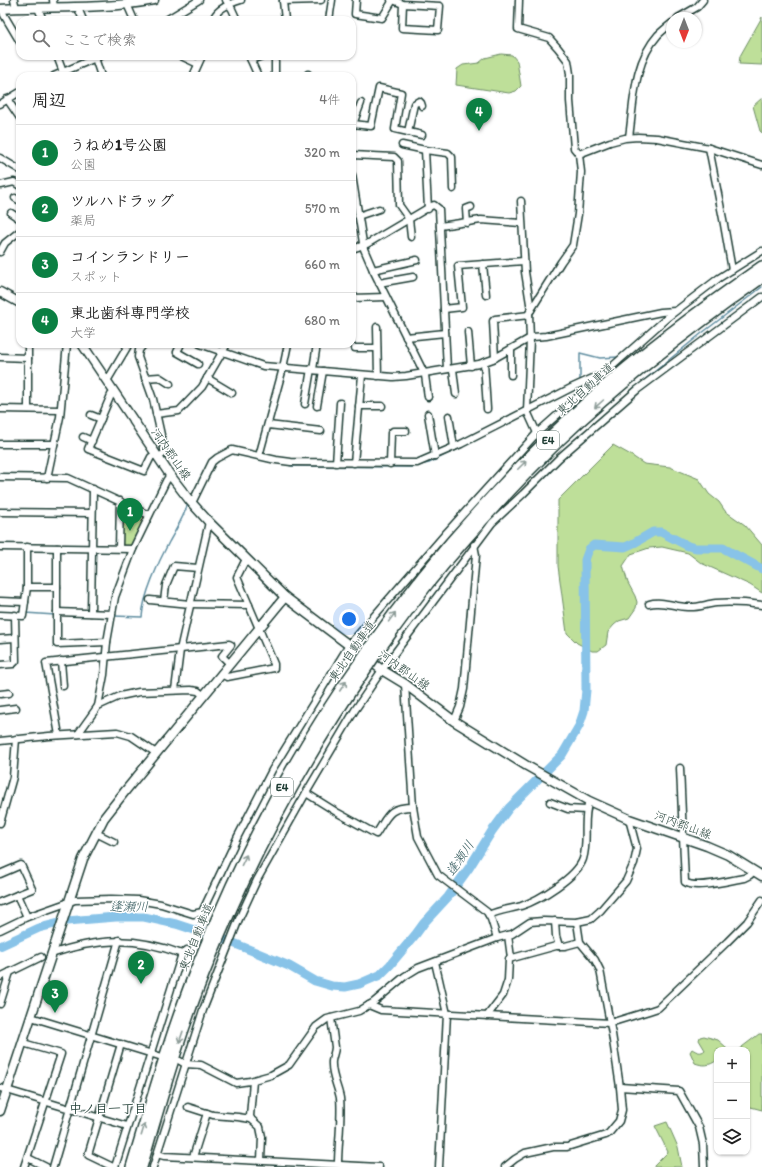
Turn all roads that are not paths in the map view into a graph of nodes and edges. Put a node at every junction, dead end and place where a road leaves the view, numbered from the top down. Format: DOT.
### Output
graph roads {
  1 [pos="154,0"];
  2 [pos="199,0"];
  3 [pos="242,0"];
  4 [pos="321,0"];
  5 [pos="332,0"];
  6 [pos="356,0"];
  7 [pos="390,0"];
  8 [pos="393,0"];
  9 [pos="519,0"];
  10 [pos="704,0"];
  11 [pos="283,1"];
  12 [pos="228,2"];
  13 [pos="15,4"];
  14 [pos="53,4"];
  15 [pos="127,4"];
  16 [pos="403,4"];
  17 [pos="38,8"];
  18 [pos="78,8"];
  19 [pos="1,9"];
  20 [pos="688,12"];
  21 [pos="41,16"];
  22 [pos="81,16"];
  23 [pos="132,16"];
  24 [pos="173,16"];
  25 [pos="214,16"];
  26 [pos="235,16"];
  27 [pos="285,16"];
  28 [pos="330,16"];
  29 [pos="666,28"];
  30 [pos="16,35"];
  31 [pos="58,60"];
  32 [pos="90,60"];
  33 [pos="98,60"];
  34 [pos="190,60"];
  35 [pos="200,60"];
  36 [pos="251,60"];
  37 [pos="275,60"];
  38 [pos="198,64"];
  39 [pos="71,69"];
  40 [pos="63,72"];
  41 [pos="73,72"];
  42 [pos="100,72"];
  43 [pos="195,72"];
  44 [pos="256,72"];
  45 [pos="275,72"];
  46 [pos="16,94"];
  47 [pos="7,99"];
  48 [pos="361,103"];
  49 [pos="0,104"];
  50 [pos="422,106"];
  51 [pos="16,112"];
  52 [pos="356,115"];
  53 [pos="356,124"];
  54 [pos="408,132"];
  55 [pos="422,135"];
  56 [pos="629,137"];
  57 [pos="402,145"];
  58 [pos="709,148"];
  59 [pos="425,150"];
  60 [pos="579,154"];
  61 [pos="356,155"];
  62 [pos="0,158"];
  63 [pos="762,165"];
  64 [pos="16,168"];
  65 [pos="16,183"];
  66 [pos="1,185"];
  67 [pos="453,189"];
  68 [pos="521,200"];
  69 [pos="356,207"];
  70 [pos="472,207"];
  71 [pos="428,208"];
  72 [pos="378,209"];
  73 [pos="11,213"];
  74 [pos="16,216"];
  75 [pos="358,216"];
  76 [pos="409,219"];
  77 [pos="467,222"];
  78 [pos="521,223"];
  79 [pos="440,226"];
  80 [pos="16,234"];
  81 [pos="411,237"];
  82 [pos="363,246"];
  83 [pos="356,248"];
  84 [pos="762,251"];
  85 [pos="0,252"];
  86 [pos="418,260"];
  87 [pos="524,261"];
  88 [pos="483,264"];
  89 [pos="762,267"];
  90 [pos="372,270"];
  91 [pos="732,270"];
  92 [pos="413,277"];
  93 [pos="762,277"];
  94 [pos="379,283"];
  95 [pos="0,292"];
  96 [pos="486,295"];
  97 [pos="386,297"];
  98 [pos="762,297"];
  99 [pos="356,298"];
  100 [pos="16,301"];
  101 [pos="444,309"];
  102 [pos="675,311"];
  103 [pos="530,313"];
  104 [pos="377,326"];
  105 [pos="468,332"];
  106 [pos="445,333"];
  107 [pos="406,337"];
  108 [pos="530,339"];
  109 [pos="28,348"];
  110 [pos="67,348"];
  111 [pos="85,348"];
  112 [pos="127,348"];
  113 [pos="141,348"];
  114 [pos="179,348"];
  115 [pos="212,348"];
  116 [pos="225,348"];
  117 [pos="287,348"];
  118 [pos="316,348"];
  119 [pos="355,348"];
  120 [pos="377,348"];
  121 [pos="511,349"];
  122 [pos="223,352"];
  123 [pos="0,357"];
  124 [pos="28,358"];
  125 [pos="495,358"];
  126 [pos="484,362"];
  127 [pos="198,364"];
  128 [pos="471,366"];
  129 [pos="283,368"];
  130 [pos="312,369"];
  131 [pos="450,369"];
  132 [pos="323,371"];
  133 [pos="424,373"];
  134 [pos="362,374"];
  135 [pos="511,374"];
  136 [pos="378,376"];
  137 [pos="601,377"];
  138 [pos="145,378"];
  139 [pos="207,378"];
  140 [pos="107,381"];
  141 [pos="170,384"];
  142 [pos="114,392"];
  143 [pos="232,394"];
  144 [pos="456,394"];
  145 [pos="428,397"];
  146 [pos="340,403"];
  147 [pos="305,404"];
  148 [pos="317,406"];
  149 [pos="359,406"];
  150 [pos="382,406"];
  151 [pos="0,409"];
  152 [pos="28,409"];
  153 [pos="486,409"];
  154 [pos="60,410"];
  155 [pos="527,411"];
  156 [pos="156,414"];
  157 [pos="428,414"];
  158 [pos="91,415"];
  159 [pos="449,416"];
  160 [pos="101,419"];
  161 [pos="268,424"];
  162 [pos="321,431"];
  163 [pos="406,431"];
  164 [pos="538,435"];
  165 [pos="83,436"];
  166 [pos="92,440"];
  167 [pos="0,444"];
  168 [pos="54,444"];
  169 [pos="454,447"];
  170 [pos="88,449"];
  171 [pos="85,456"];
  172 [pos="157,456"];
  173 [pos="259,456"];
  174 [pos="435,456"];
  175 [pos="336,463"];
  176 [pos="354,463"];
  177 [pos="390,464"];
  178 [pos="170,475"];
  179 [pos="0,477"];
  180 [pos="47,478"];
  181 [pos="93,489"];
  182 [pos="120,501"];
  183 [pos="190,501"];
  184 [pos="0,512"];
  185 [pos="92,513"];
  186 [pos="149,515"];
  187 [pos="208,522"];
  188 [pos="474,545"];
  189 [pos="0,547"];
  190 [pos="27,547"];
  191 [pos="57,548"];
  192 [pos="92,548"];
  193 [pos="119,548"];
  194 [pos="133,549"];
  195 [pos="246,559"];
  196 [pos="198,568"];
  197 [pos="27,587"];
  198 [pos="57,587"];
  199 [pos="285,596"];
  200 [pos="150,600"];
  201 [pos="0,601"];
  202 [pos="164,601"];
  203 [pos="25,602"];
  204 [pos="190,604"];
  205 [pos="649,604"];
  206 [pos="249,605"];
  207 [pos="762,605"];
  208 [pos="91,613"];
  209 [pos="57,614"];
  210 [pos="0,615"];
  211 [pos="15,615"];
  212 [pos="112,616"];
  213 [pos="259,628"];
  214 [pos="15,638"];
  215 [pos="0,639"];
  216 [pos="107,642"];
  217 [pos="349,645"];
  218 [pos="180,650"];
  219 [pos="372,651"];
  220 [pos="106,657"];
  221 [pos="62,661"];
  222 [pos="229,663"];
  223 [pos="0,664"];
  224 [pos="382,670"];
  225 [pos="221,674"];
  226 [pos="405,684"];
  227 [pos="63,686"];
  228 [pos="175,690"];
  229 [pos="9,693"];
  230 [pos="0,694"];
  231 [pos="203,695"];
  232 [pos="98,706"];
  233 [pos="16,708"];
  234 [pos="0,710"];
  235 [pos="454,721"];
  236 [pos="78,734"];
  237 [pos="59,735"];
  238 [pos="16,739"];
  239 [pos="0,741"];
  240 [pos="156,753"];
  241 [pos="680,768"];
  242 [pos="306,793"];
  243 [pos="589,801"];
  244 [pos="550,802"];
  245 [pos="413,807"];
  246 [pos="586,810"];
  247 [pos="629,819"];
  248 [pos="0,823"];
  249 [pos="96,833"];
  250 [pos="683,837"];
  251 [pos="114,842"];
  252 [pos="754,871"];
  253 [pos="0,874"];
  254 [pos="762,876"];
  255 [pos="17,895"];
  256 [pos="762,900"];
  257 [pos="0,902"];
  258 [pos="68,903"];
  259 [pos="489,916"];
  260 [pos="27,917"];
  261 [pos="555,921"];
  262 [pos="577,922"];
  263 [pos="0,930"];
  264 [pos="508,935"];
  265 [pos="496,938"];
  266 [pos="119,940"];
  267 [pos="580,942"];
  268 [pos="559,946"];
  269 [pos="53,951"];
  270 [pos="41,957"];
  271 [pos="511,958"];
  272 [pos="204,960"];
  273 [pos="435,962"];
  274 [pos="10,972"];
  275 [pos="0,977"];
  276 [pos="0,1004"];
  277 [pos="369,1005"];
  278 [pos="446,1014"];
  279 [pos="487,1016"];
  280 [pos="31,1017"];
  281 [pos="332,1018"];
  282 [pos="610,1023"];
  283 [pos="91,1035"];
  284 [pos="23,1043"];
  285 [pos="121,1044"];
  286 [pos="151,1053"];
  287 [pos="159,1056"];
  288 [pos="182,1062"];
  289 [pos="252,1081"];
  290 [pos="620,1087"];
  291 [pos="4,1089"];
  292 [pos="45,1102"];
  293 [pos="188,1106"];
  294 [pos="70,1109"];
  295 [pos="0,1111"];
  296 [pos="207,1113"];
  297 [pos="99,1117"];
  298 [pos="251,1119"];
  299 [pos="127,1126"];
  300 [pos="157,1154"];
  301 [pos="193,1157"];
  302 [pos="28,1158"];
  303 [pos="261,1160"];
  304 [pos="278,1164"];
  305 [pos="338,1164"];
  306 [pos="24,1167"];
  307 [pos="46,1167"];
  308 [pos="53,1167"];
  309 [pos="114,1167"];
  310 [pos="132,1167"];
  311 [pos="141,1167"];
  312 [pos="153,1167"];
  313 [pos="379,1167"];
  314 [pos="439,1167"];
  315 [pos="505,1167"];
  316 [pos="704,1167"];
  1 -- 15 [label="main road"];
  2 -- 24 [label="street"];
  3 -- 12 [label="street"];
  4 -- 11 [label="street"];
  5 -- 28 [label="street"];
  6 -- 8 [label="street"];
  7 -- 8 [label="street"];
  8 -- 16 [label="street"];
  9 -- 60 [label="street"];
  10 -- 20 [label="street"];
  11 -- 27 [label="street"];
  12 -- 25 [label="street"];
  12 -- 26 [label="street"];
  13 -- 17 [label="main road"];
  13 -- 19 [label="main road"];
  14 -- 17 [label="main road"];
  14 -- 18 [label="main road"];
  15 -- 18 [label="main road"];
  15 -- 23 [label="street"];
  16 -- 16 [label="street"];
  17 -- 21 [label="street"];
  18 -- 22 [label="street"];
  19 -- 30 [label="street"];
  29 -- 56 [label="street"];
  31 -- 40 [label="street"];
  32 -- 39 [label="street"];
  33 -- 42 [label="street"];
  34 -- 38 [label="street"];
  35 -- 38 [label="street"];
  36 -- 44 [label="street"];
  37 -- 45 [label="street"];
  38 -- 43 [label="street"];
  39 -- 40 [label="street"];
  39 -- 41 [label="street"];
  46 -- 47 [label="street"];
  47 -- 49 [label="street"];
  47 -- 51 [label="street"];
  48 -- 52 [label="street"];
  50 -- 54 [label="street"];
  53 -- 54 [label="street"];
  54 -- 55 [label="street"];
  56 -- 58 [label="street"];
  56 -- 60 [label="street"];
  57 -- 59 [label="street"];
  58 -- 63 [label="street"];
  58 -- 91 [label="street"];
  59 -- 67 [label="street"];
  59 -- 71 [label="street"];
  60 -- 103 [label="street"];
  61 -- 76 [label="street"];
  62 -- 64 [label="street"];
  65 -- 66 [label="street"];
  68 -- 78 [label="street"];
  69 -- 75 [label="street"];
  70 -- 77 [label="street"];
  71 -- 76 [label="street"];
  71 -- 79 [label="street"];
  72 -- 75 [label="street"];
  73 -- 74 [label="street"];
  75 -- 82 [label="street"];
  76 -- 81 [label="street"];
  76 -- 82 [label="street"];
  77 -- 78 [label="street"];
  77 -- 79 [label="street"];
  78 -- 87 [label="street"];
  79 -- 101 [label="street"];
  80 -- 85 [label="street"];
  82 -- 83 [label="street"];
  82 -- 90 [label="street"];
  84 -- 91 [label="street"];
  86 -- 90 [label="street"];
  87 -- 88 [label="street"];
  87 -- 103 [label="street"];
  88 -- 96 [label="street"];
  88 -- 101 [label="street"];
  219 -- 89 [label="highway, 東北自動車道 / E4, one-way"];
  90 -- 94 [label="street"];
  91 -- 102 [label="street"];
  92 -- 94 [label="street"];
  93 -- 219 [label="highway, 東北自動車道 / E4, one-way"];
  94 -- 97 [label="street"];
  95 -- 100 [label="main road"];
  97 -- 99 [label="street"];
  97 -- 107 [label="street"];
  98 -- 188 [label="street"];
  101 -- 106 [label="street"];
  102 -- 108 [label="street"];
  102 -- 137 [label="street"];
  103 -- 108 [label="street"];
  103 -- 125 [label="street"];
  104 -- 120 [label="street"];
  105 -- 128 [label="street"];
  106 -- 107 [label="street"];
  106 -- 131 [label="street"];
  107 -- 133 [label="street"];
  108 -- 121 [label="street"];
  108 -- 155 [label="street"];
  109 -- 124 [label="street"];
  110 -- 154 [label="street"];
  111 -- 140 [label="main road, 河内郡山線"];
  112 -- 140 [label="street"];
  113 -- 138 [label="street"];
  114 -- 127 [label="street"];
  115 -- 122 [label="street"];
  116 -- 122 [label="street"];
  117 -- 129 [label="street"];
  118 -- 130 [label="street"];
  119 -- 120 [label="street"];
  120 -- 136 [label="street"];
  121 -- 125 [label="street"];
  121 -- 135 [label="street"];
  122 -- 129 [label="street"];
  122 -- 139 [label="street"];
  123 -- 124 [label="street"];
  124 -- 152 [label="street"];
  125 -- 126 [label="street"];
  126 -- 128 [label="street"];
  126 -- 153 [label="street"];
  128 -- 131 [label="street"];
  129 -- 130 [label="street"];
  129 -- 161 [label="street"];
  130 -- 132 [label="street"];
  130 -- 147 [label="street"];
  131 -- 133 [label="street"];
  131 -- 144 [label="street"];
  132 -- 134 [label="street"];
  132 -- 148 [label="street"];
  133 -- 136 [label="street"];
  133 -- 145 [label="street"];
  134 -- 136 [label="street"];
  134 -- 149 [label="street"];
  137 -- 155 [label="street"];
  137 -- 164 [label="street"];
  138 -- 141 [label="street"];
  138 -- 156 [label="street"];
  139 -- 143 [label="street"];
  139 -- 156 [label="street"];
  140 -- 142 [label="main road, 河内郡山線"];
  142 -- 160 [label="street"];
  142 -- 172 [label="main road, 河内郡山線"];
  146 -- 175 [label="street"];
  149 -- 150 [label="street"];
  149 -- 176 [label="street"];
  151 -- 152 [label="street"];
  152 -- 154 [label="street"];
  154 -- 168 [label="street"];
  155 -- 164 [label="street"];
  155 -- 169 [label="street"];
  156 -- 172 [label="street"];
  157 -- 174 [label="street"];
  158 -- 160 [label="street"];
  159 -- 169 [label="street"];
  160 -- 166 [label="street"];
  161 -- 162 [label="street"];
  161 -- 173 [label="street"];
  163 -- 177 [label="street"];
  164 -- 217 [label="street"];
  165 -- 166 [label="street"];
  166 -- 170 [label="street"];
  167 -- 168 [label="street"];
  168 -- 180 [label="street"];
  169 -- 174 [label="street"];
  170 -- 171 [label="street"];
  170 -- 172 [label="street"];
  172 -- 178 [label="main road, 河内郡山線"];
  173 -- 175 [label="street"];
  173 -- 183 [label="street"];
  174 -- 177 [label="street"];
  175 -- 176 [label="street"];
  176 -- 177 [label="street"];
  178 -- 183 [label="main road, 河内郡山線"];
  178 -- 186 [label="street"];
  179 -- 180 [label="street"];
  180 -- 181 [label="street"];
  181 -- 182 [label="street"];
  181 -- 185 [label="street"];
  182 -- 186 [label="street"];
  182 -- 193 [label="street"];
  183 -- 187 [label="main road, 河内郡山線"];
  184 -- 185 [label="street"];
  185 -- 192 [label="street"];
  186 -- 194 [label="street"];
  187 -- 195 [label="main road, 河内郡山線"];
  187 -- 196 [label="street"];
  188 -- 224 [label="street"];
  188 -- 235 [label="street"];
  189 -- 190 [label="street"];
  190 -- 191 [label="street"];
  190 -- 197 [label="street"];
  191 -- 192 [label="street"];
  191 -- 198 [label="street"];
  192 -- 193 [label="street"];
  192 -- 208 [label="street"];
  193 -- 194 [label="street"];
  194 -- 212 [label="street"];
  195 -- 199 [label="main road, 河内郡山線"];
  195 -- 206 [label="street"];
  196 -- 202 [label="street"];
  196 -- 204 [label="street"];
  197 -- 198 [label="street"];
  197 -- 203 [label="street"];
  198 -- 209 [label="street"];
  199 -- 213 [label="main road"];
  199 -- 217 [label="main road, 河内郡山線"];
  200 -- 202 [label="street"];
  201 -- 203 [label="street"];
  202 -- 204 [label="street"];
  203 -- 211 [label="street"];
  204 -- 206 [label="street"];
  204 -- 218 [label="street"];
  205 -- 207 [label="street"];
  206 -- 213 [label="street"];
  208 -- 209 [label="street"];
  208 -- 212 [label="street"];
  209 -- 216 [label="street"];
  210 -- 211 [label="street"];
  211 -- 214 [label="street"];
  212 -- 216 [label="street"];
  213 -- 222 [label="main road"];
  213 -- 225 [label="street"];
  214 -- 215 [label="street"];
  214 -- 223 [label="street"];
  216 -- 220 [label="street"];
  217 -- 224 [label="main road, 河内郡山線"];
  217 -- 258 [label="street"];
  218 -- 220 [label="street"];
  218 -- 222 [label="street"];
  218 -- 228 [label="street"];
  219 -- 272 [label="highway, 東北自動車道 / E4, bridge"];
  220 -- 221 [label="street"];
  220 -- 232 [label="street"];
  221 -- 227 [label="street"];
  221 -- 237 [label="street"];
  222 -- 225 [label="main road"];
  224 -- 226 [label="main road, 河内郡山線"];
  224 -- 242 [label="street"];
  225 -- 231 [label="main road"];
  226 -- 235 [label="main road, 河内郡山線"];
  226 -- 245 [label="street"];
  228 -- 231 [label="street"];
  228 -- 232 [label="street"];
  229 -- 230 [label="street"];
  231 -- 240 [label="main road"];
  232 -- 236 [label="street"];
  233 -- 234 [label="street"];
  235 -- 243 [label="main road, 河内郡山線"];
  236 -- 237 [label="street"];
  236 -- 240 [label="street"];
  237 -- 238 [label="street"];
  238 -- 239 [label="street"];
  238 -- 248 [label="street"];
  240 -- 249 [label="main road"];
  241 -- 250 [label="street"];
  242 -- 245 [label="street"];
  242 -- 288 [label="street"];
  243 -- 246 [label="street"];
  243 -- 247 [label="main road, 河内郡山線"];
  244 -- 246 [label="street"];
  245 -- 259 [label="street"];
  246 -- 259 [label="street"];
  247 -- 250 [label="main road, 河内郡山線"];
  247 -- 262 [label="street"];
  249 -- 251 [label="street"];
  249 -- 258 [label="main road"];
  250 -- 252 [label="main road, 河内郡山線"];
  250 -- 252 [label="street"];
  252 -- 254 [label="main road, 河内郡山線"];
  253 -- 255 [label="street"];
  255 -- 257 [label="street"];
  255 -- 260 [label="street"];
  256 -- 282 [label="street"];
  258 -- 260 [label="street"];
  258 -- 269 [label="main road"];
  259 -- 265 [label="street"];
  260 -- 263 [label="street"];
  261 -- 262 [label="street"];
  261 -- 264 [label="street"];
  261 -- 268 [label="street"];
  262 -- 267 [label="street"];
  264 -- 265 [label="street"];
  264 -- 271 [label="street"];
  265 -- 273 [label="street"];
  266 -- 269 [label="street"];
  266 -- 283 [label="street"];
  266 -- 286 [label="street"];
  267 -- 268 [label="street"];
  267 -- 282 [label="street"];
  268 -- 271 [label="street"];
  269 -- 280 [label="main road"];
  270 -- 274 [label="street"];
  271 -- 279 [label="street"];
  310 -- 272 [label="highway, 東北自動車道 / E4, one-way"];
  272 -- 311 [label="highway, 東北自動車道 / E4, one-way"];
  273 -- 277 [label="street"];
  273 -- 278 [label="street"];
  274 -- 275 [label="street"];
  274 -- 276 [label="street"];
  277 -- 278 [label="street"];
  277 -- 281 [label="street"];
  278 -- 279 [label="street"];
  278 -- 314 [label="street"];
  279 -- 282 [label="street"];
  280 -- 283 [label="street"];
  280 -- 284 [label="main road"];
  281 -- 289 [label="street"];
  281 -- 305 [label="street"];
  282 -- 290 [label="street"];
  283 -- 285 [label="street"];
  283 -- 294 [label="street"];
  284 -- 291 [label="main road"];
  284 -- 292 [label="street"];
  285 -- 286 [label="street"];
  285 -- 297 [label="street"];
  286 -- 287 [label="street"];
  286 -- 299 [label="street"];
  288 -- 289 [label="street"];
  288 -- 300 [label="street"];
  289 -- 298 [label="street"];
  290 -- 315 [label="street"];
  290 -- 316 [label="street"];
  291 -- 292 [label="street"];
  291 -- 295 [label="main road"];
  292 -- 294 [label="street"];
  292 -- 302 [label="street"];
  293 -- 296 [label="street"];
  294 -- 297 [label="street"];
  294 -- 308 [label="street"];
  296 -- 298 [label="street"];
  296 -- 301 [label="street"];
  297 -- 299 [label="street"];
  297 -- 309 [label="street"];
  298 -- 303 [label="street"];
  299 -- 309 [label="street"];
  300 -- 301 [label="street"];
  300 -- 312 [label="street"];
  301 -- 303 [label="street"];
  302 -- 306 [label="street"];
  302 -- 307 [label="street"];
  303 -- 304 [label="street"];
  304 -- 305 [label="street"];
  305 -- 313 [label="street"];
}
